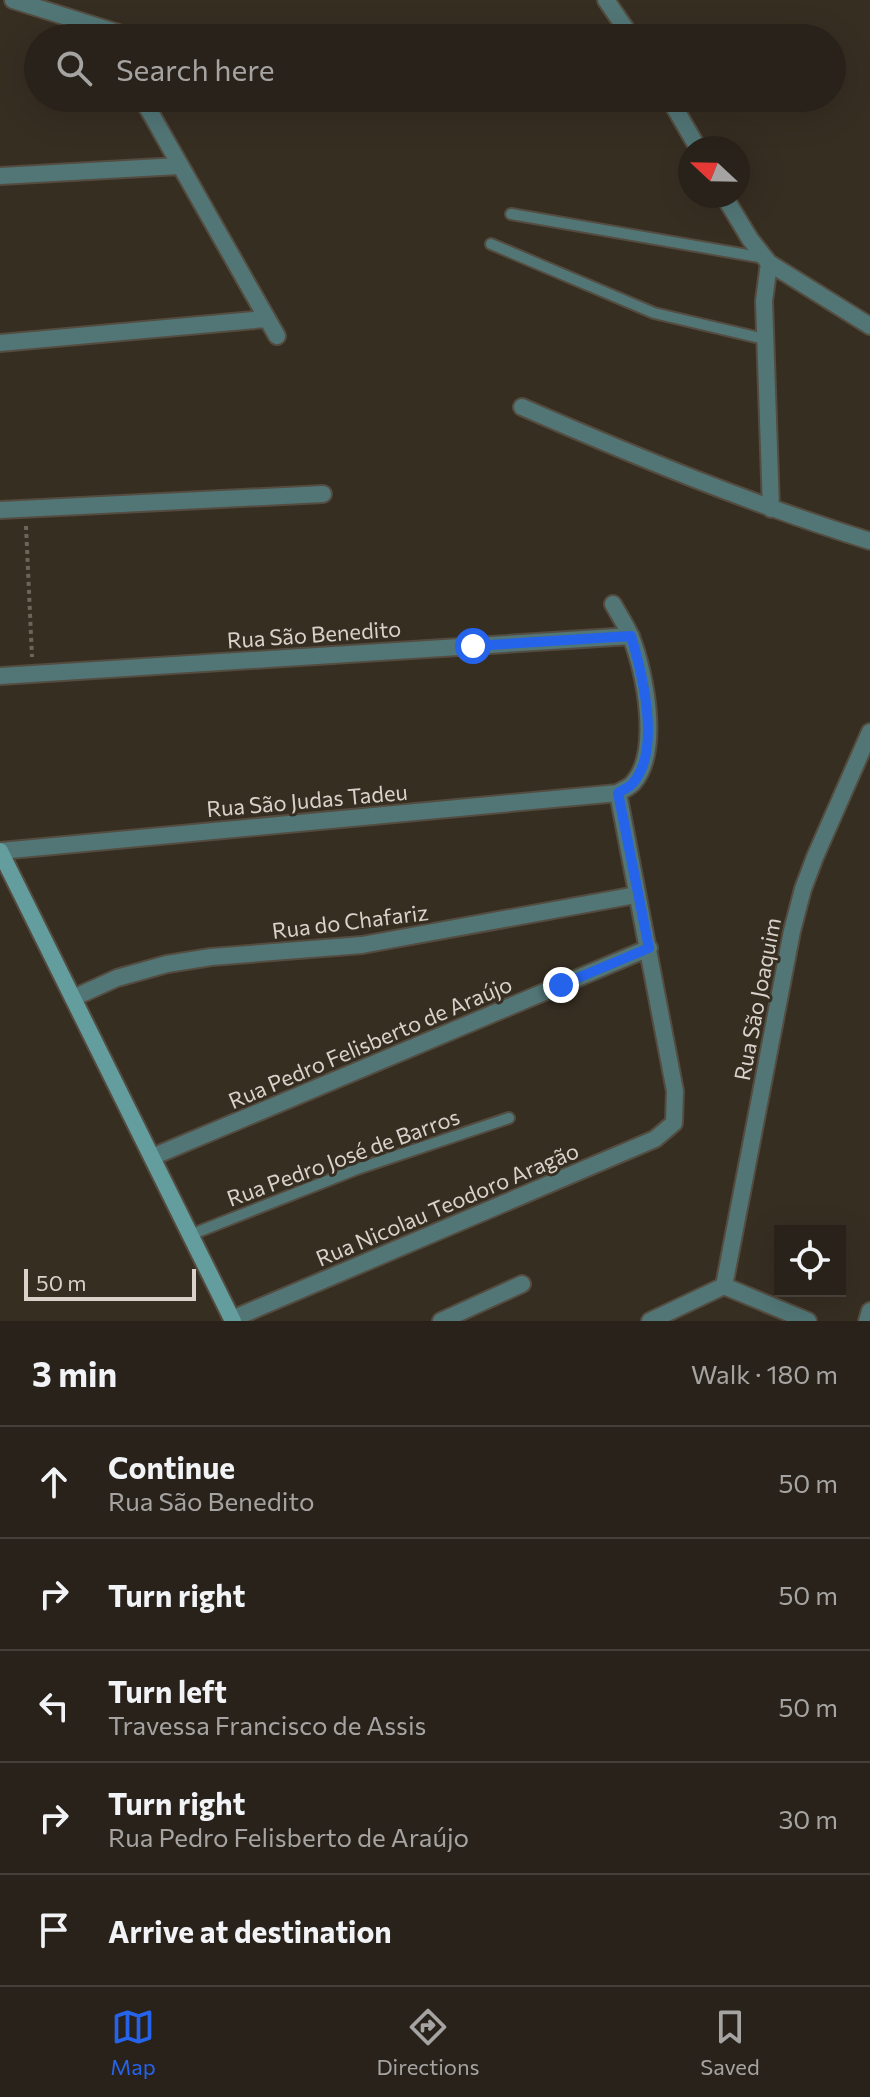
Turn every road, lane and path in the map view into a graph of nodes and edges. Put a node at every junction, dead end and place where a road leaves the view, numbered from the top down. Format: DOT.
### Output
graph roads {
  1 [pos="13,0"];
  2 [pos="606,0"];
  3 [pos="79,24"];
  4 [pos="622,24"];
  5 [pos="150,112"];
  6 [pos="677,112"];
  7 [pos="691,136"];
  8 [pos="179,166"];
  9 [pos="0,176"];
  10 [pos="732,208"];
  11 [pos="511,214"];
  12 [pos="491,244"];
  13 [pos="767,260"];
  14 [pos="266,319"];
  15 [pos="870,326"];
  16 [pos="277,336"];
  17 [pos="764,339"];
  18 [pos="0,343"];
  19 [pos="522,407"];
  20 [pos="323,494"];
  21 [pos="25,508"];
  22 [pos="771,509"];
  23 [pos="0,510"];
  24 [pos="870,541"];
  25 [pos="613,604"];
  26 [pos="631,636"];
  27 [pos="33,674"];
  28 [pos="0,676"];
  29 [pos="870,732"];
  30 [pos="618,793"];
  31 [pos="0,851"];
  32 [pos="636,895"];
  33 [pos="649,948"];
  34 [pos="73,998"];
  35 [pos="509,1118"];
  36 [pos="152,1157"];
  37 [pos="190,1235"];
  38 [pos="522,1284"];
  39 [pos="724,1286"];
  40 [pos="684,1305"];
  41 [pos="870,1311"];
  42 [pos="233,1320"];
  43 [pos="441,1321"];
  44 [pos="650,1321"];
  45 [pos="692,1321"];
  46 [pos="808,1321"];
  47 [pos="867,1321"];
  1 -- 3 [label="street"];
  2 -- 4 [label="street"];
  5 -- 8 [label="street"];
  6 -- 7 [label="street"];
  8 -- 9 [label="street"];
  8 -- 14 [label="street"];
  10 -- 13 [label="street"];
  11 -- 13 [label="lane"];
  12 -- 17 [label="lane"];
  13 -- 15 [label="street"];
  13 -- 17 [label="street"];
  14 -- 16 [label="street"];
  14 -- 18 [label="street"];
  17 -- 22 [label="street"];
  19 -- 22 [label="street"];
  20 -- 21 [label="street"];
  21 -- 23 [label="street"];
  21 -- 27 [label="path"];
  22 -- 24 [label="street"];
  25 -- 26 [label="street"];
  26 -- 27 [label="street, Rua São Benedito"];
  26 -- 30 [label="street"];
  27 -- 28 [label="street, Rua São Benedito"];
  29 -- 39 [label="street, Rua São Joaquim"];
  30 -- 31 [label="street, Rua São Judas Tadeu"];
  30 -- 32 [label="street"];
  31 -- 34 [label="street"];
  32 -- 33 [label="street"];
  32 -- 34 [label="street, Rua do Chafariz"];
  33 -- 36 [label="street, Rua Pedro Felisberto de Araújo"];
  33 -- 42 [label="street, Rua Nicolau Teodoro Aragão"];
  34 -- 36 [label="street"];
  35 -- 37 [label="lane, Rua Pedro José de Barros"];
  36 -- 37 [label="street"];
  37 -- 42 [label="street"];
  38 -- 43 [label="street"];
  39 -- 40 [label="street"];
  39 -- 46 [label="street"];
  40 -- 44 [label="street"];
  40 -- 45 [label="street"];
  41 -- 47 [label="street"];
}
